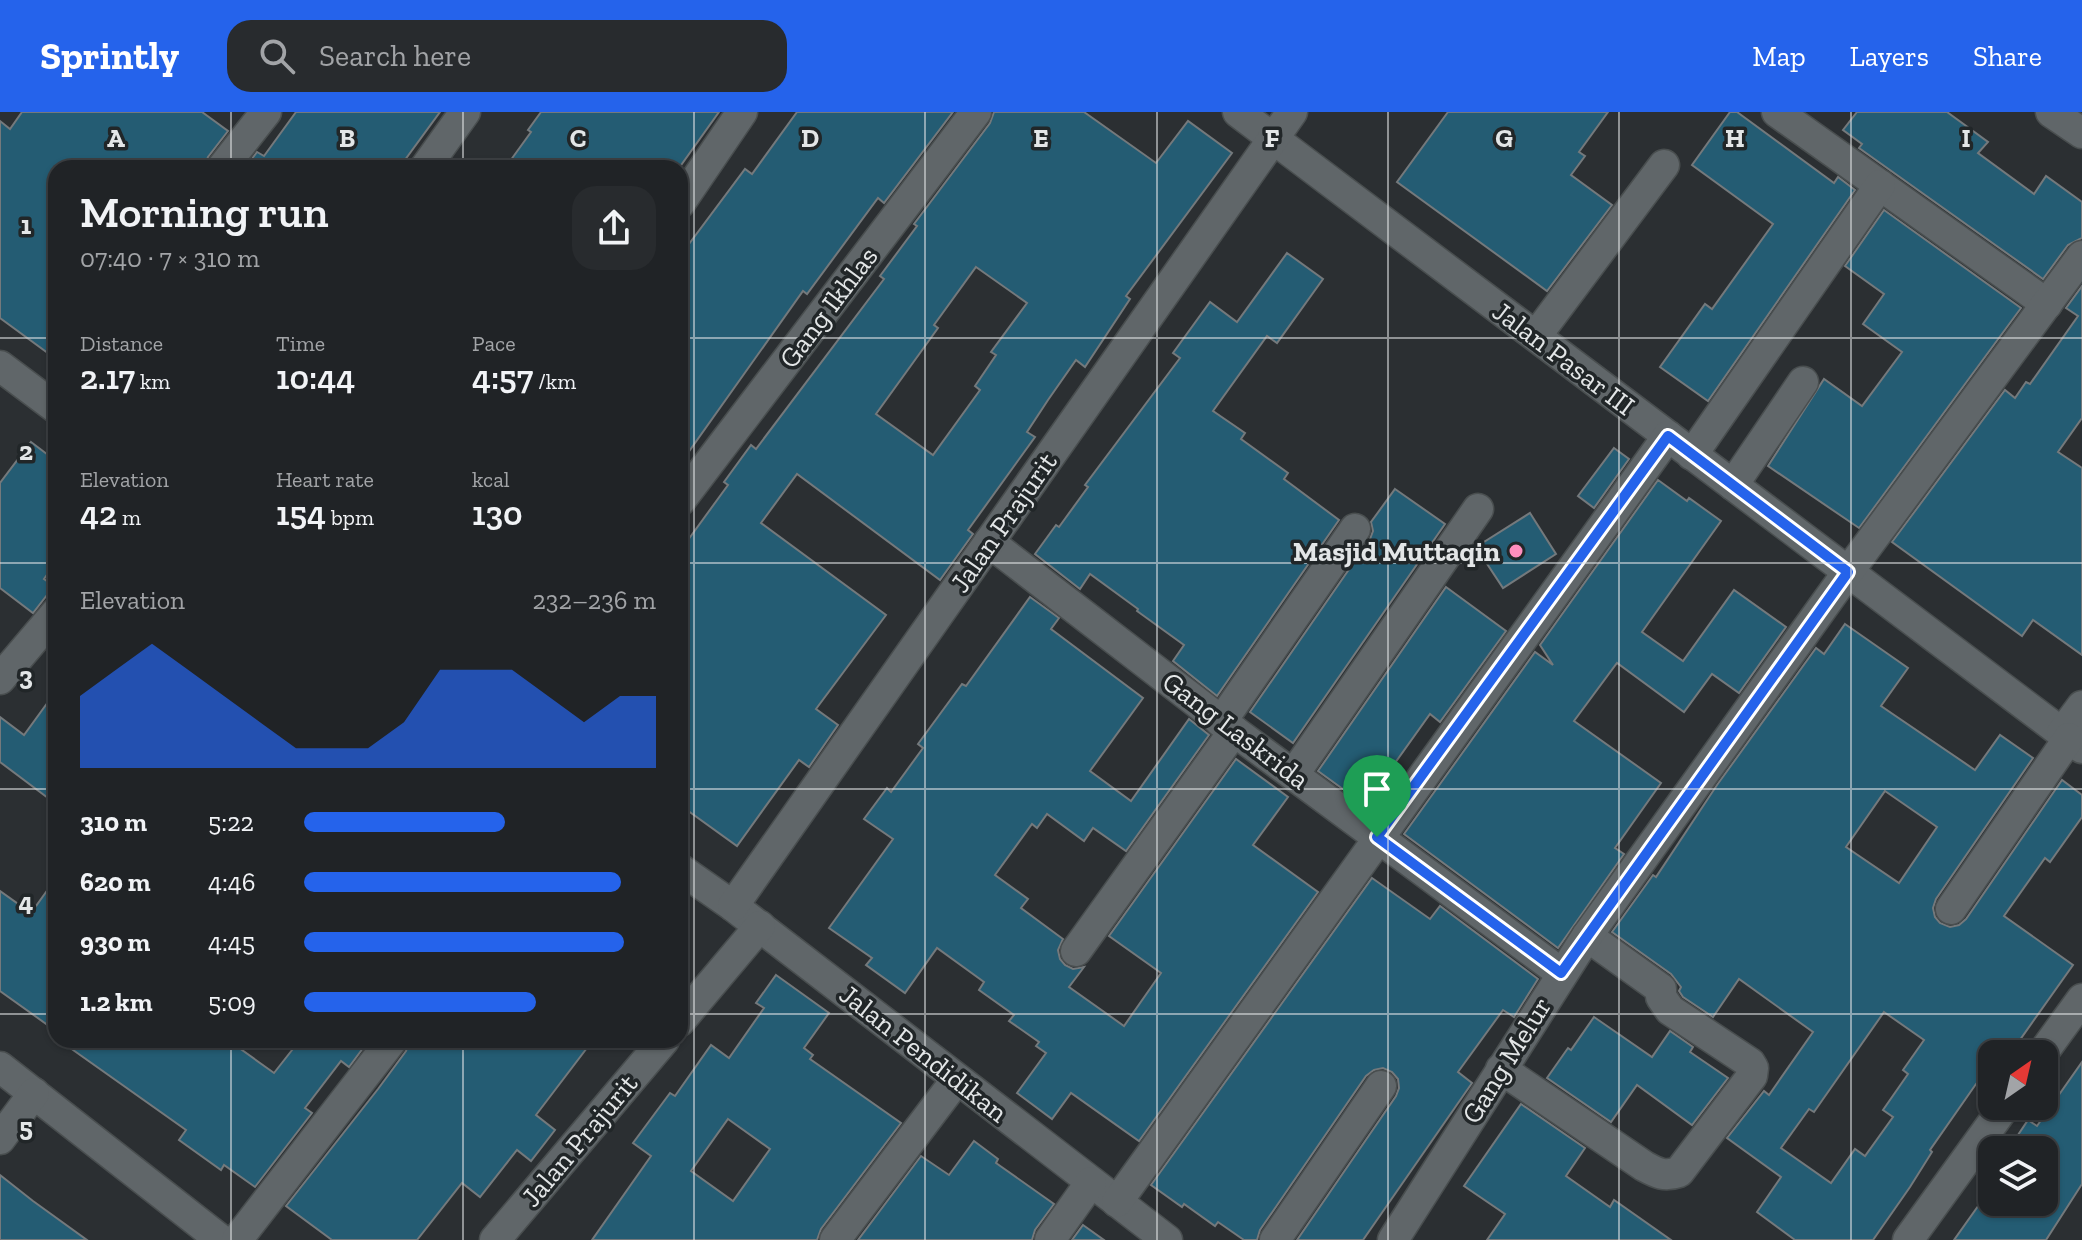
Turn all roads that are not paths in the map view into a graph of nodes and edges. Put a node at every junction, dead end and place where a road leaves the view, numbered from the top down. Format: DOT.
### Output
graph roads {
  1 [pos="465,112"];
  2 [pos="742,112"];
  3 [pos="976,112"];
  4 [pos="1238,112"];
  5 [pos="1292,112"];
  6 [pos="1777,112"];
  7 [pos="256,116"];
  8 [pos="1274,138"];
  9 [pos="227,160"];
  10 [pos="431,160"];
  11 [pos="1664,165"];
  12 [pos="1880,185"];
  13 [pos="688,191"];
  14 [pos="2082,256"];
  15 [pos="2047,304"];
  16 [pos="1536,336"];
  17 [pos="0,366"];
  18 [pos="1803,382"];
  19 [pos="48,393"];
  20 [pos="1668,436"];
  21 [pos="1692,455"];
  22 [pos="1733,485"];
  23 [pos="688,490"];
  24 [pos="1478,509"];
  25 [pos="1355,529"];
  26 [pos="989,542"];
  27 [pos="1848,572"];
  28 [pos="48,622"];
  29 [pos="0,679"];
  30 [pos="2082,706"];
  31 [pos="1228,726"];
  32 [pos="2071,740"];
  33 [pos="1294,774"];
  34 [pos="1377,837"];
  35 [pos="688,875"];
  36 [pos="733,906"];
  37 [pos="1951,909"];
  38 [pos="760,926"];
  39 [pos="1587,936"];
  40 [pos="1076,951"];
  41 [pos="1561,973"];
  42 [pos="2082,999"];
  43 [pos="688,1012"];
  44 [pos="2052,1040"];
  45 [pos="386,1048"];
  46 [pos="657,1048"];
  47 [pos="0,1067"];
  48 [pos="1501,1069"];
  49 [pos="957,1079"];
  50 [pos="1381,1086"];
  51 [pos="34,1093"];
  52 [pos="1995,1120"];
  53 [pos="0,1139"];
  54 [pos="1091,1182"];
  55 [pos="1117,1202"];
  56 [pos="204,1235"];
  57 [pos="237,1240"];
  58 [pos="495,1240"];
  59 [pos="835,1240"];
  60 [pos="1050,1240"];
  61 [pos="1167,1240"];
  62 [pos="1275,1240"];
  63 [pos="1393,1240"];
  64 [pos="1908,1240"];
  1 -- 10 [label="street"];
  2 -- 13 [label="street"];
  3 -- 23 [label="street, Gang Ikhlas"];
  4 -- 8 [label="street, Jalan Pasar III"];
  5 -- 8 [label="street, Jalan Prajurit"];
  6 -- 12 [label="street"];
  7 -- 9 [label="street"];
  8 -- 16 [label="street, Jalan Pasar III"];
  8 -- 26 [label="street, Jalan Prajurit"];
  11 -- 16 [label="street"];
  12 -- 15 [label="street"];
  12 -- 21 [label="street"];
  14 -- 15 [label="street, Gang Melur"];
  15 -- 27 [label="street, Gang Melur"];
  16 -- 20 [label="street, Jalan Pasar III"];
  17 -- 19 [label="street"];
  18 -- 22 [label="street"];
  20 -- 21 [label="street, Jalan Pasar III"];
  20 -- 34 [label="street"];
  21 -- 22 [label="street, Jalan Pasar III"];
  22 -- 27 [label="street, Jalan Pasar III"];
  24 -- 33 [label="street"];
  25 -- 31 [label="street"];
  26 -- 31 [label="street, Gang Laskrida"];
  26 -- 36 [label="street, Jalan Prajurit"];
  27 -- 32 [label="street, Jalan Pasar III"];
  27 -- 39 [label="street, Gang Melur"];
  28 -- 29 [label="street"];
  30 -- 32 [label="street"];
  31 -- 33 [label="street, Gang Laskrida"];
  31 -- 40 [label="street"];
  32 -- 37 [label="street"];
  33 -- 34 [label="street, Gang Laskrida"];
  34 -- 41 [label="street, Gang Laskrida"];
  34 -- 55 [label="street"];
  35 -- 36 [label="street, Jalan Pendidikan"];
  36 -- 38 [label="street, Jalan Pendidikan"];
  38 -- 43 [label="street"];
  38 -- 49 [label="street, Jalan Pendidikan"];
  39 -- 41 [label="street, Gang Melur"];
  39 -- 48 [label="street"];
  41 -- 48 [label="street, Gang Melur"];
  42 -- 44 [label="street"];
  45 -- 57 [label="street"];
  46 -- 58 [label="street, Jalan Prajurit"];
  47 -- 51 [label="street"];
  48 -- 63 [label="street, Gang Melur"];
  49 -- 54 [label="street, Jalan Pendidikan"];
  49 -- 59 [label="street"];
  50 -- 62 [label="street"];
  51 -- 53 [label="street"];
  51 -- 56 [label="street"];
  52 -- 64 [label="street"];
  54 -- 55 [label="street, Jalan Pendidikan"];
  54 -- 60 [label="street"];
  55 -- 61 [label="street, Jalan Pendidikan"];
}
